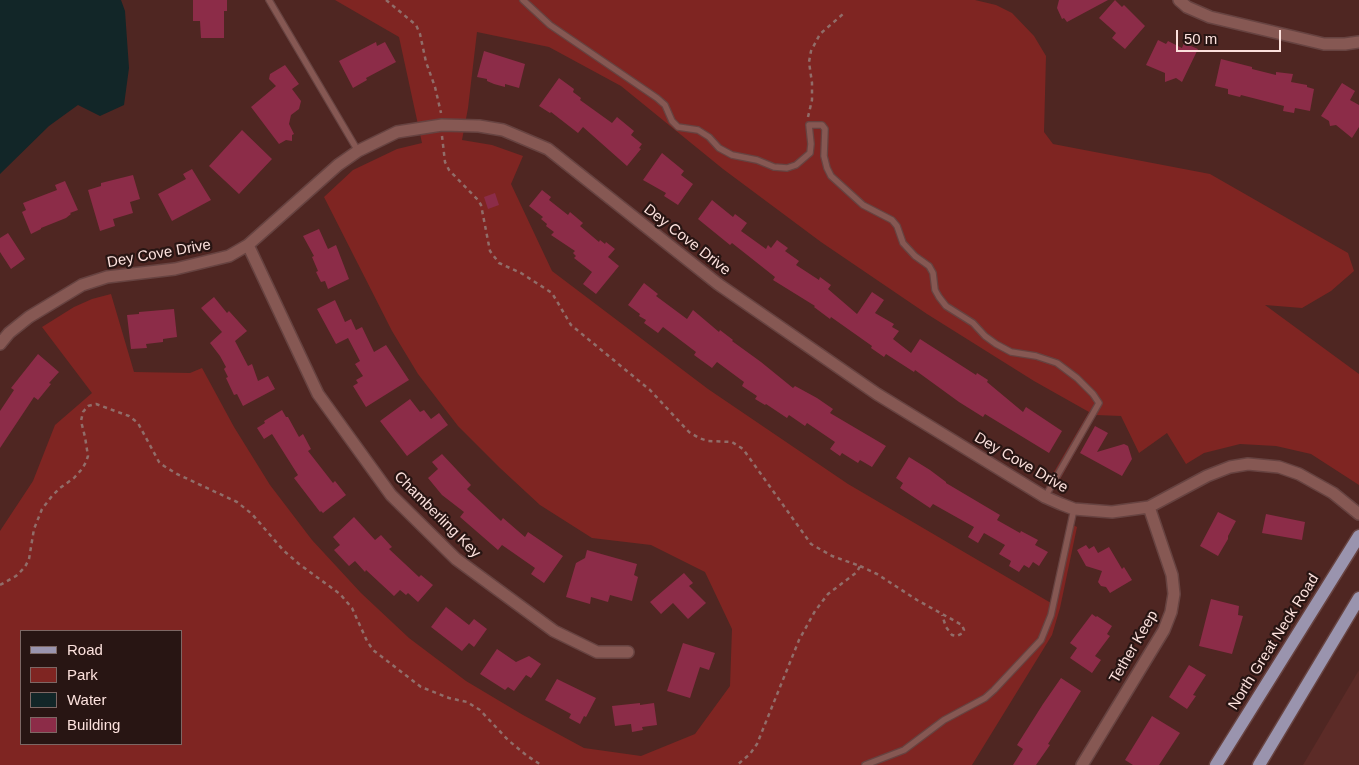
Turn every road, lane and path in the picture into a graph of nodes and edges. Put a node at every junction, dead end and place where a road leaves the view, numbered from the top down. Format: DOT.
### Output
graph roads {
  1 [pos="269,0"];
  2 [pos="386,0"];
  3 [pos="523,0"];
  4 [pos="1179,0"];
  5 [pos="843,14"];
  6 [pos="1359,42"];
  7 [pos="808,114"];
  8 [pos="442,125"];
  9 [pos="358,150"];
  10 [pos="248,245"];
  11 [pos="0,344"];
  12 [pos="1045,497"];
  13 [pos="1149,507"];
  14 [pos="1074,509"];
  15 [pos="1359,514"];
  16 [pos="1359,536"];
  17 [pos="860,566"];
  18 [pos="0,585"];
  19 [pos="1359,598"];
  20 [pos="942,615"];
  21 [pos="628,652"];
  22 [pos="541,765"];
  23 [pos="737,765"];
  24 [pos="865,765"];
  25 [pos="1082,765"];
  26 [pos="1216,765"];
  27 [pos="1259,765"];
  1 -- 9 [label="lane"];
  2 -- 8 [label="path"];
  3 -- 12 [label="lane"];
  4 -- 6 [label="street"];
  5 -- 7 [label="path"];
  8 -- 9 [label="street, Dey Cove Drive"];
  8 -- 12 [label="street, Dey Cove Drive"];
  8 -- 17 [label="path"];
  9 -- 10 [label="street, Dey Cove Drive"];
  10 -- 11 [label="street, Dey Cove Drive"];
  10 -- 21 [label="street, Chamberling Key"];
  12 -- 14 [label="street, Dey Cove Drive"];
  13 -- 14 [label="street, Dey Cove Drive"];
  13 -- 15 [label="street, Dey Cove Drive"];
  13 -- 25 [label="street, Tether Keep"];
  14 -- 24 [label="lane"];
  16 -- 26 [label="main road, North Great Neck Road"];
  17 -- 20 [label="path"];
  17 -- 23 [label="path"];
  18 -- 22 [label="path"];
  19 -- 27 [label="main road"];
  20 -- 20 [label="path"];
}
